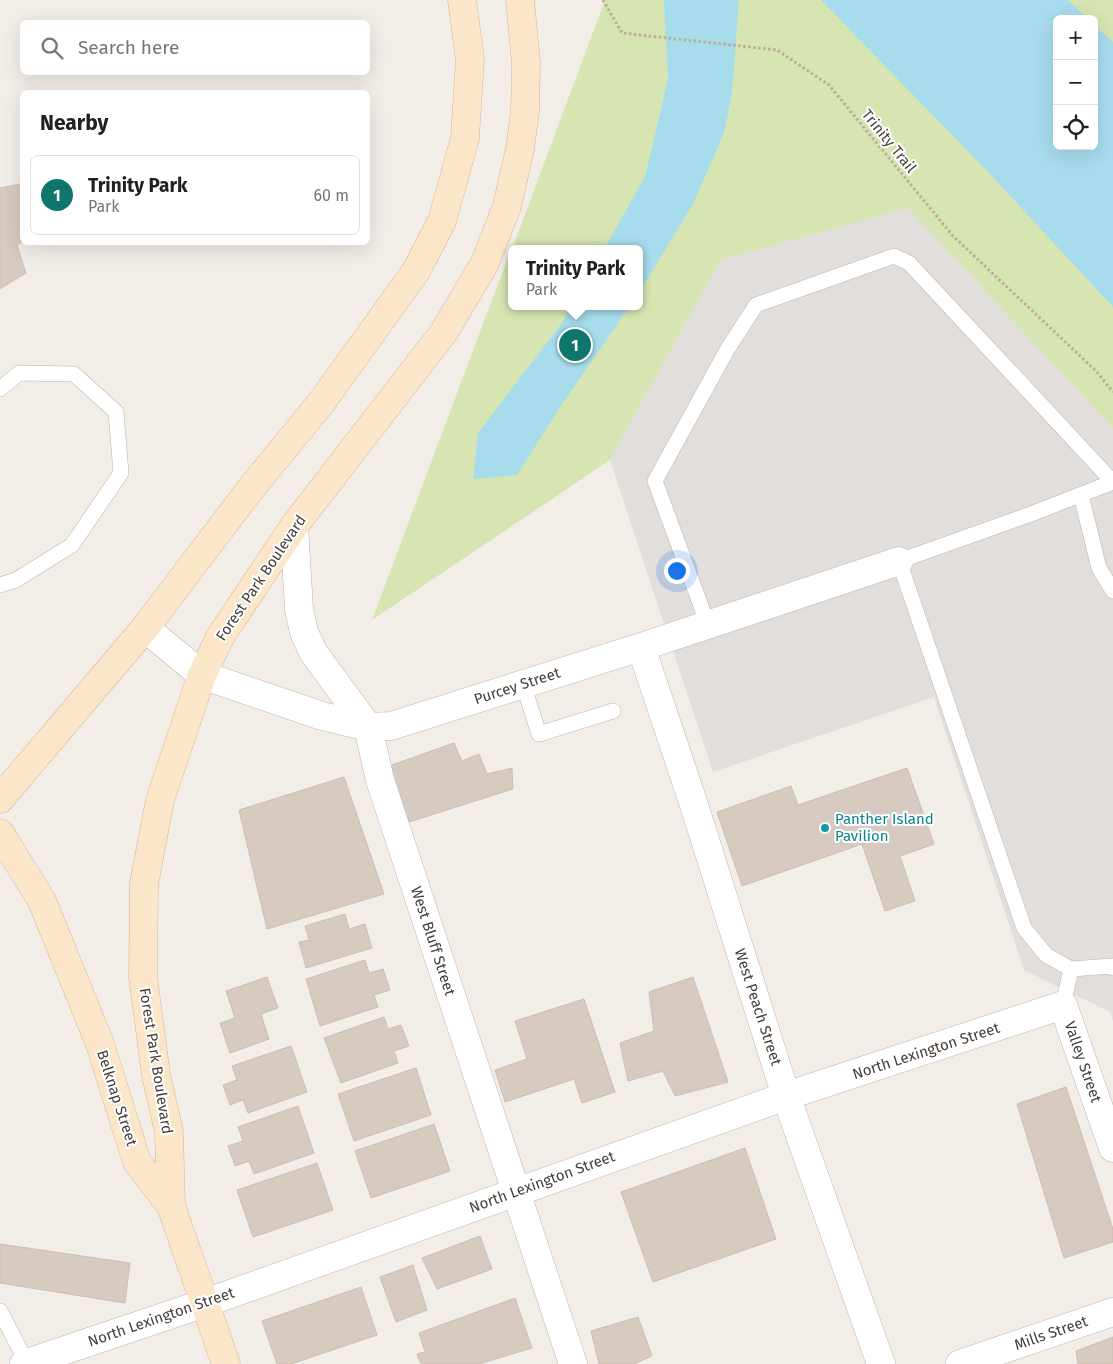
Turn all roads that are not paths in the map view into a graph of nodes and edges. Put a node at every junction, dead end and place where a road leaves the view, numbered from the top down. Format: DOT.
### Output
graph roads {
  1 [pos="462,0"];
  2 [pos="520,0"];
  3 [pos="0,390"];
  4 [pos="1113,482"];
  5 [pos="1081,495"];
  6 [pos="294,526"];
  7 [pos="899,561"];
  8 [pos="0,585"];
  9 [pos="1113,591"];
  10 [pos="708,625"];
  11 [pos="145,628"];
  12 [pos="641,647"];
  13 [pos="202,675"];
  14 [pos="523,684"];
  15 [pos="613,711"];
  16 [pos="368,727"];
  17 [pos="0,799"];
  18 [pos="0,833"];
  19 [pos="1113,966"];
  20 [pos="1071,969"];
  21 [pos="1063,1005"];
  22 [pos="786,1096"];
  23 [pos="1113,1148"];
  24 [pos="516,1191"];
  25 [pos="171,1206"];
  26 [pos="205,1303"];
  27 [pos="0,1311"];
  28 [pos="1113,1312"];
  29 [pos="25,1363"];
  30 [pos="226,1364"];
  31 [pos="573,1364"];
  32 [pos="881,1364"];
  33 [pos="960,1364"];
  1 -- 11 [label="main road"];
  2 -- 6 [label="main road, Forest Park Boulevard"];
  3 -- 8 [label="lane"];
  4 -- 5 [label="lane"];
  4 -- 10 [label="lane"];
  5 -- 7 [label="lane"];
  5 -- 9 [label="lane"];
  6 -- 13 [label="main road, Forest Park Boulevard"];
  6 -- 16 [label="street, West Bluff Street"];
  7 -- 10 [label="street, Purcey Street"];
  7 -- 20 [label="lane"];
  10 -- 12 [label="street, Purcey Street"];
  11 -- 13 [label="street, Purcey Street"];
  11 -- 17 [label="main road"];
  12 -- 14 [label="street, Purcey Street"];
  12 -- 22 [label="street, West Peach Street"];
  13 -- 16 [label="street, Purcey Street"];
  13 -- 25 [label="main road, Forest Park Boulevard"];
  14 -- 15 [label="lane"];
  14 -- 16 [label="street, Purcey Street"];
  16 -- 24 [label="street, West Bluff Street"];
  18 -- 25 [label="main road, Belknap Street"];
  19 -- 20 [label="lane"];
  20 -- 21 [label="lane"];
  21 -- 22 [label="street, North Lexington Street"];
  21 -- 23 [label="street, Valley Street"];
  22 -- 24 [label="street, North Lexington Street"];
  22 -- 32 [label="street, West Peach Street"];
  24 -- 26 [label="street, North Lexington Street"];
  24 -- 31 [label="street, West Bluff Street"];
  25 -- 26 [label="main road, Belknap Street"];
  26 -- 29 [label="street, North Lexington Street"];
  26 -- 30 [label="main road, Belknap Street"];
  27 -- 29 [label="lane"];
  28 -- 33 [label="street, Mills Street"];
}
